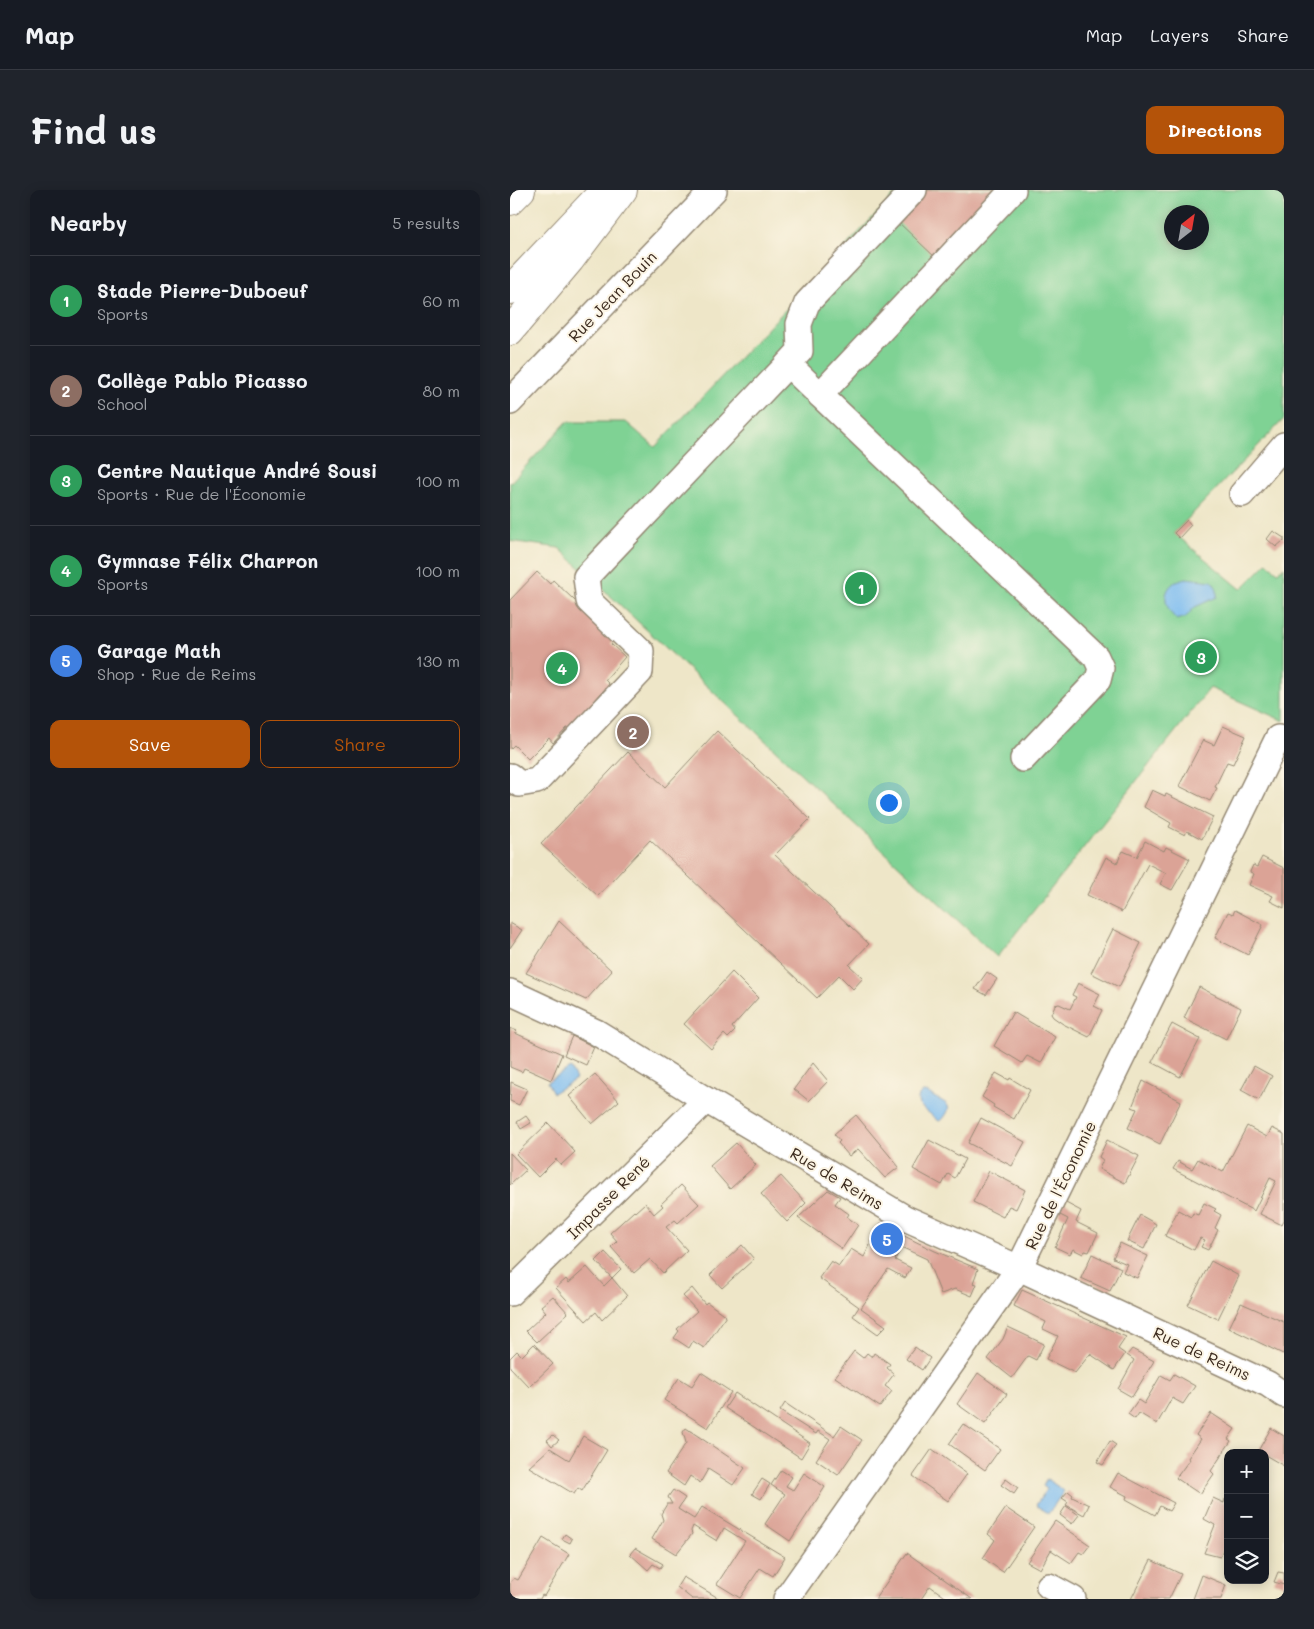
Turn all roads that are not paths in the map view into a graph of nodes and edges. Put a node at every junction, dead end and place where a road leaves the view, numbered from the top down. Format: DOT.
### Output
graph roads {
  1 [pos="521,190"];
  2 [pos="605,190"];
  3 [pos="622,190"];
  4 [pos="714,190"];
  5 [pos="914,190"];
  6 [pos="1013,190"];
  7 [pos="510,201"];
  8 [pos="510,290"];
  9 [pos="510,331"];
  10 [pos="788,364"];
  11 [pos="820,395"];
  12 [pos="510,402"];
  13 [pos="1284,445"];
  14 [pos="1242,494"];
  15 [pos="1278,738"];
  16 [pos="1023,759"];
  17 [pos="510,776"];
  18 [pos="510,992"];
  19 [pos="706,1100"];
  20 [pos="1019,1268"];
  21 [pos="510,1293"];
  22 [pos="1284,1395"];
  23 [pos="1049,1586"];
  24 [pos="786,1599"];
  25 [pos="1074,1599"];
  1 -- 7 [label="highway"];
  2 -- 8 [label="highway"];
  3 -- 9 [label="highway"];
  4 -- 12 [label="street, Rue Jean Bouin"];
  5 -- 10 [label="street"];
  6 -- 11 [label="street"];
  10 -- 11 [label="street"];
  10 -- 17 [label="street"];
  11 -- 16 [label="street"];
  13 -- 14 [label="street"];
  15 -- 20 [label="street, Rue de l'Économie"];
  18 -- 19 [label="street, Rue de Reims"];
  19 -- 20 [label="street, Rue de Reims"];
  19 -- 21 [label="street, Impasse René"];
  20 -- 22 [label="street, Rue de Reims"];
  20 -- 24 [label="street, Rue de l'Économie"];
  23 -- 25 [label="street"];
}
